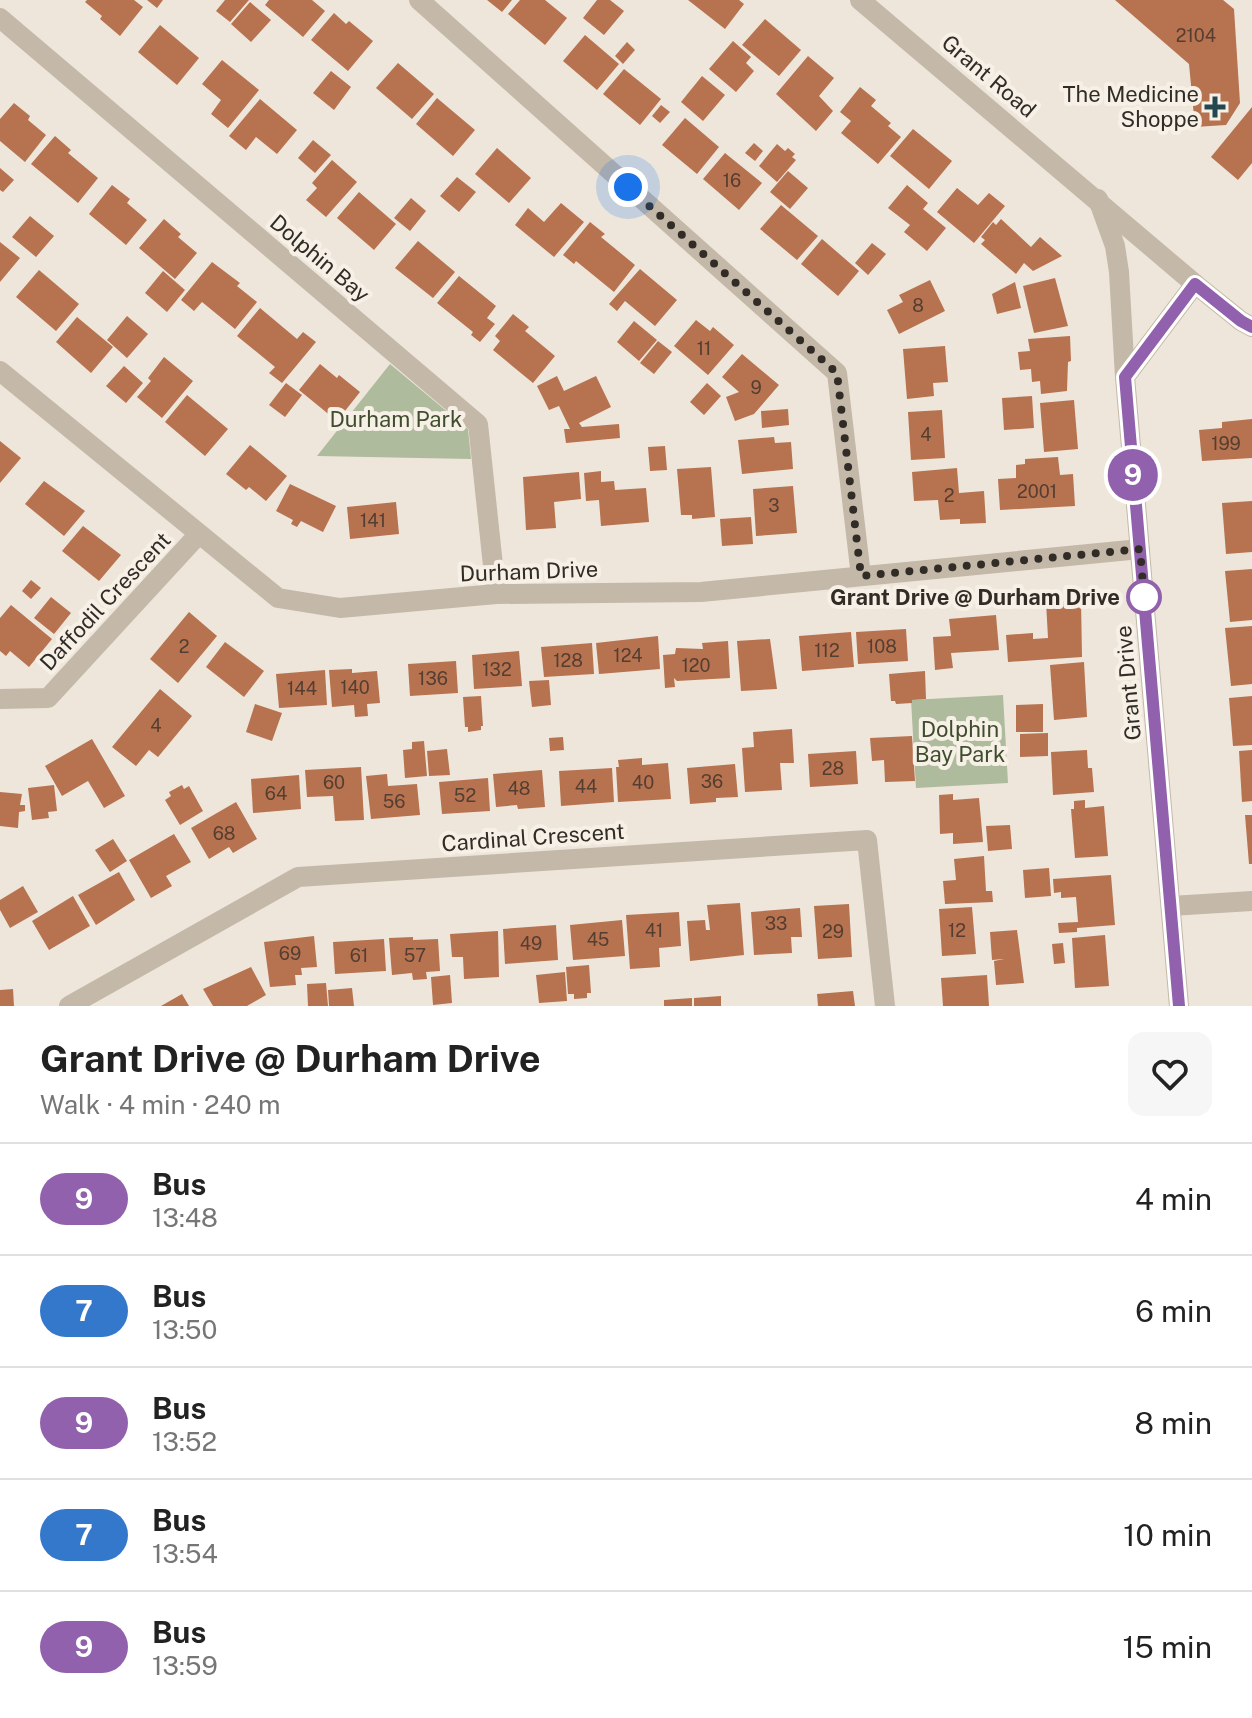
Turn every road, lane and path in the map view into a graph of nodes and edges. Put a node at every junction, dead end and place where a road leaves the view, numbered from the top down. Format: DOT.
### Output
graph roads {
  1 [pos="419,0"];
  2 [pos="860,0"];
  3 [pos="0,18"];
  4 [pos="1098,199"];
  5 [pos="1195,284"];
  6 [pos="1252,327"];
  7 [pos="0,371"];
  8 [pos="1125,377"];
  9 [pos="198,535"];
  10 [pos="1140,549"];
  11 [pos="861,576"];
  12 [pos="496,594"];
  13 [pos="0,699"];
  14 [pos="1252,901"];
  15 [pos="1171,906"];
  16 [pos="69,1006"];
  17 [pos="885,1006"];
  18 [pos="1179,1006"];
  1 -- 11 [label="street"];
  2 -- 4 [label="street, Grant Road"];
  3 -- 12 [label="street, Dolphin Bay"];
  4 -- 5 [label="street, Grant Road"];
  4 -- 8 [label="street, Grant Drive"];
  5 -- 6 [label="street, Grant Road"];
  5 -- 8 [label="street"];
  7 -- 9 [label="street, Durham Drive"];
  8 -- 10 [label="street, Grant Drive"];
  9 -- 12 [label="street, Durham Drive"];
  9 -- 13 [label="street, Daffodil Crescent"];
  10 -- 11 [label="street, Durham Drive"];
  10 -- 15 [label="street, Grant Drive"];
  11 -- 12 [label="street, Durham Drive"];
  14 -- 15 [label="street"];
  15 -- 18 [label="street, Grant Drive"];
  16 -- 17 [label="street, Cardinal Crescent"];
}
